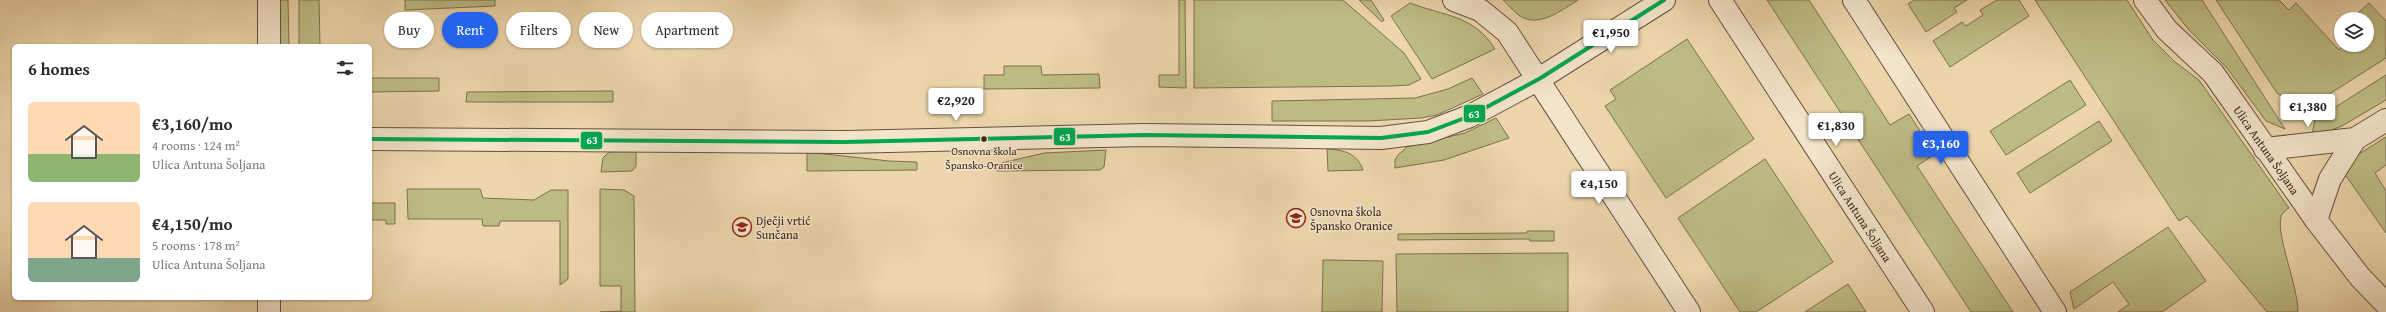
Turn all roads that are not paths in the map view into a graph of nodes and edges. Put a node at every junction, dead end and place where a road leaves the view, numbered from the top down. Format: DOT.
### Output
graph roads {
  1 [pos="269,0"];
  2 [pos="1454,0"];
  3 [pos="1664,0"];
  4 [pos="1720,0"];
  5 [pos="1854,0"];
  6 [pos="2145,0"];
  7 [pos="269,44"];
  8 [pos="1539,79"];
  9 [pos="2386,120"];
  10 [pos="372,139"];
  11 [pos="2355,139"];
  12 [pos="2265,149"];
  13 [pos="2316,220"];
  14 [pos="269,300"];
  15 [pos="2386,304"];
  16 [pos="269,312"];
  17 [pos="1689,312"];
  18 [pos="1923,312"];
  19 [pos="2056,312"];
  1 -- 7 [label="street"];
  2 -- 8 [label="street"];
  3 -- 8 [label="street"];
  4 -- 18 [label="street, Ulica Antuna Šoljana"];
  5 -- 19 [label="street"];
  6 -- 12 [label="street, Ulica Antuna Šoljana"];
  8 -- 10 [label="street"];
  8 -- 17 [label="street"];
  9 -- 11 [label="street"];
  11 -- 12 [label="street"];
  11 -- 13 [label="street"];
  12 -- 13 [label="street, Ulica Antuna Šoljana"];
  13 -- 15 [label="street, Ulica Antuna Šoljana"];
  14 -- 16 [label="street"];
}
